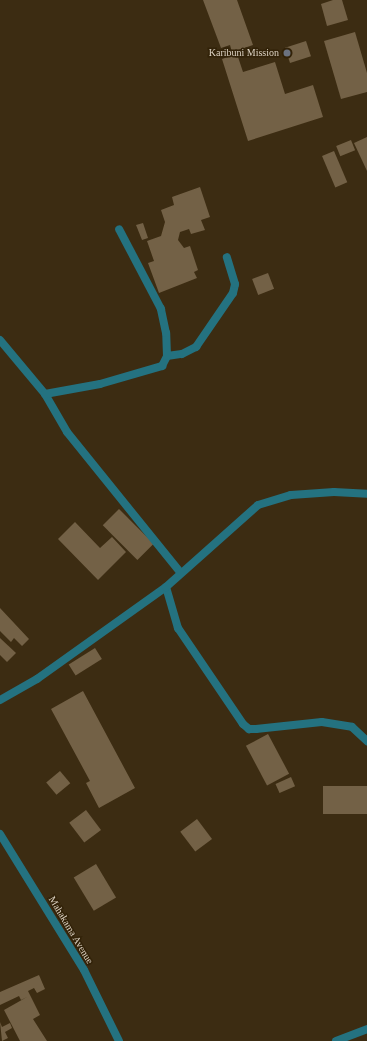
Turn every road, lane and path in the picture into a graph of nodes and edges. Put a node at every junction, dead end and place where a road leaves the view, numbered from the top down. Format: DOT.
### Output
graph roads {
  1 [pos="119,229"];
  2 [pos="227,257"];
  3 [pos="0,340"];
  4 [pos="167,356"];
  5 [pos="45,394"];
  6 [pos="367,494"];
  7 [pos="180,572"];
  8 [pos="166,587"];
  9 [pos="0,700"];
  10 [pos="367,741"];
  11 [pos="0,834"];
  12 [pos="367,1029"];
  13 [pos="119,1041"];
  14 [pos="336,1041"];
  1 -- 4 [label="street"];
  2 -- 4 [label="street"];
  3 -- 5 [label="street"];
  4 -- 5 [label="street"];
  5 -- 7 [label="street"];
  6 -- 7 [label="street"];
  7 -- 8 [label="street"];
  8 -- 9 [label="street"];
  8 -- 10 [label="street"];
  11 -- 13 [label="street, Mahakama Avenue"];
  12 -- 14 [label="street"];
}
